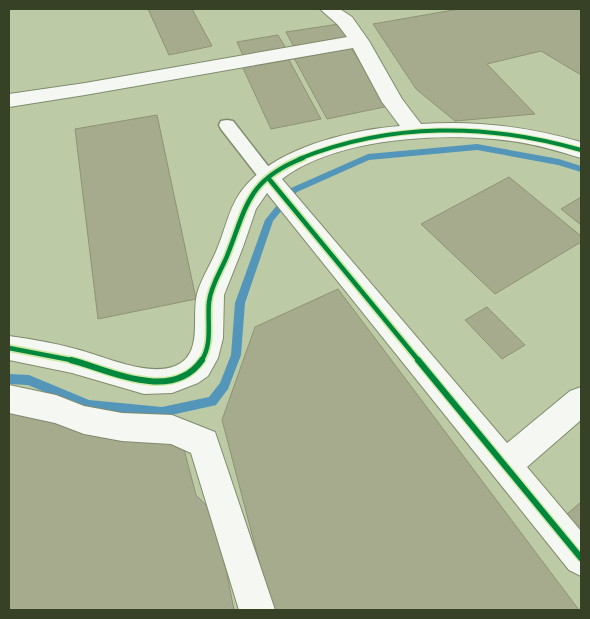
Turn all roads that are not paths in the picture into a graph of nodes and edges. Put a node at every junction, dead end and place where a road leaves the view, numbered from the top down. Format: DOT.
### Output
graph roads {
  1 [pos="329,9"];
  2 [pos="359,41"];
  3 [pos="9,100"];
  4 [pos="226,125"];
  5 [pos="415,131"];
  6 [pos="581,150"];
  7 [pos="282,194"];
  8 [pos="9,348"];
  9 [pos="9,400"];
  10 [pos="581,401"];
  11 [pos="505,465"];
  12 [pos="581,558"];
  13 [pos="257,610"];
  1 -- 2 [label="street"];
  2 -- 3 [label="street"];
  2 -- 5 [label="street"];
  4 -- 7 [label="lane"];
  5 -- 6 [label="street"];
  5 -- 7 [label="street"];
  7 -- 8 [label="street"];
  7 -- 11 [label="street"];
  9 -- 13 [label="street"];
  10 -- 11 [label="street"];
  11 -- 12 [label="street"];
}
